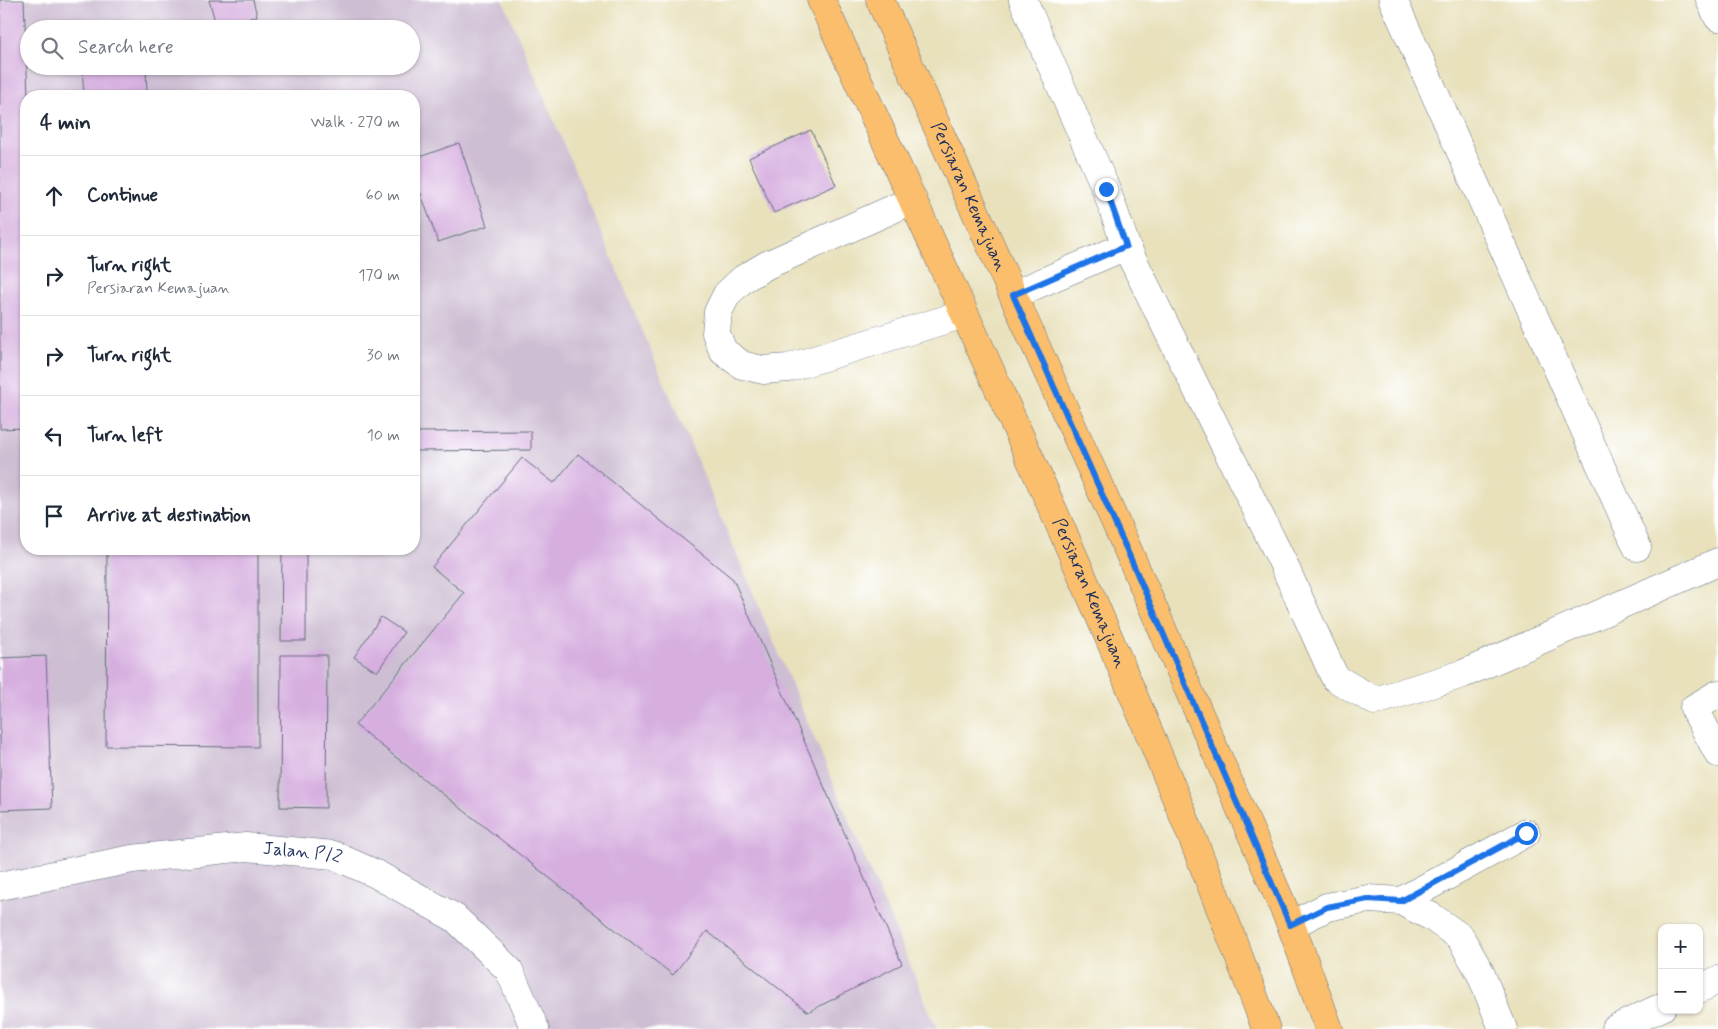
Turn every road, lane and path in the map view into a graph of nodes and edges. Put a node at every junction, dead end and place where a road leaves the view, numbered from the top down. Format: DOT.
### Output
graph roads {
  1 [pos="821,0"];
  2 [pos="880,0"];
  3 [pos="1023,0"];
  4 [pos="1393,0"];
  5 [pos="1710,0"];
  6 [pos="1718,17"];
  7 [pos="912,200"];
  8 [pos="1126,246"];
  9 [pos="1013,295"];
  10 [pos="964,314"];
  11 [pos="1637,547"];
  12 [pos="1718,562"];
  13 [pos="1718,694"];
  14 [pos="1718,753"];
  15 [pos="1526,833"];
  16 [pos="0,886"];
  17 [pos="1401,901"];
  18 [pos="1290,925"];
  19 [pos="1718,980"];
  20 [pos="1703,987"];
  21 [pos="1658,1009"];
  22 [pos="535,1029"];
  23 [pos="1266,1029"];
  24 [pos="1330,1029"];
  25 [pos="1503,1029"];
  26 [pos="1615,1029"];
  1 -- 7 [label="main road, Persiaran Kemajuan"];
  2 -- 9 [label="main road, Persiaran Kemajuan"];
  3 -- 8 [label="street"];
  4 -- 11 [label="street"];
  5 -- 6 [label="street"];
  7 -- 10 [label="main road, Persiaran Kemajuan"];
  7 -- 10 [label="street"];
  8 -- 9 [label="street"];
  8 -- 12 [label="street"];
  9 -- 18 [label="main road, Persiaran Kemajuan"];
  10 -- 23 [label="main road, Persiaran Kemajuan"];
  13 -- 14 [label="street"];
  15 -- 17 [label="street"];
  16 -- 22 [label="street, Jalan P/2"];
  17 -- 18 [label="street"];
  17 -- 25 [label="street"];
  18 -- 24 [label="main road, Persiaran Kemajuan"];
  19 -- 20 [label="street"];
  21 -- 26 [label="street"];
}
